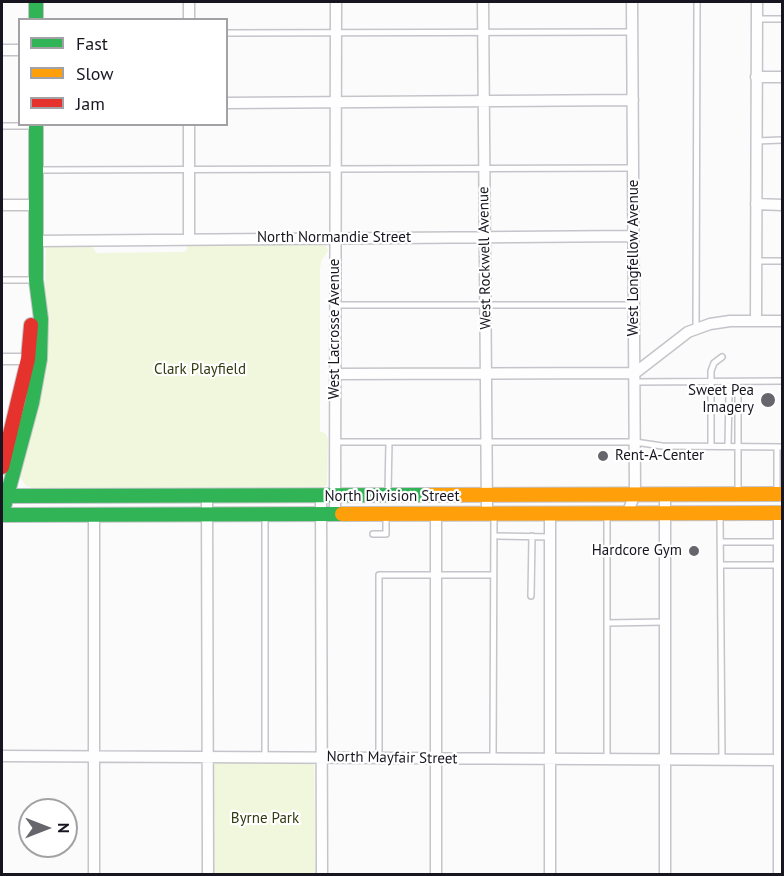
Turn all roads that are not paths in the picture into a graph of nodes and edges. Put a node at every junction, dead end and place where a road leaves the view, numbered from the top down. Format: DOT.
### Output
graph roads {
  1 [pos="36,2"];
  2 [pos="189,2"];
  3 [pos="336,2"];
  4 [pos="483,2"];
  5 [pos="632,2"];
  6 [pos="697,2"];
  7 [pos="757,2"];
  8 [pos="36,18"];
  9 [pos="189,18"];
  10 [pos="783,19"];
  11 [pos="757,20"];
  12 [pos="483,32"];
  13 [pos="633,32"];
  14 [pos="228,33"];
  15 [pos="337,33"];
  16 [pos="2,50"];
  17 [pos="18,50"];
  18 [pos="756,77"];
  19 [pos="783,77"];
  20 [pos="633,100"];
  21 [pos="337,102"];
  22 [pos="484,102"];
  23 [pos="228,103"];
  24 [pos="2,126"];
  25 [pos="18,126"];
  26 [pos="36,126"];
  27 [pos="189,126"];
  28 [pos="783,140"];
  29 [pos="756,141"];
  30 [pos="633,168"];
  31 [pos="35,170"];
  32 [pos="189,170"];
  33 [pos="337,170"];
  34 [pos="484,170"];
  35 [pos="756,204"];
  36 [pos="2,205"];
  37 [pos="35,205"];
  38 [pos="783,205"];
  39 [pos="633,236"];
  40 [pos="484,237"];
  41 [pos="189,238"];
  42 [pos="336,239"];
  43 [pos="35,241"];
  44 [pos="756,261"];
  45 [pos="783,261"];
  46 [pos="2,280"];
  47 [pos="36,280"];
  48 [pos="335,305"];
  49 [pos="485,305"];
  50 [pos="634,305"];
  51 [pos="756,321"];
  52 [pos="783,321"];
  53 [pos="696,329"];
  54 [pos="722,357"];
  55 [pos="2,359"];
  56 [pos="34,359"];
  57 [pos="487,373"];
  58 [pos="335,374"];
  59 [pos="635,377"];
  60 [pos="783,381"];
  61 [pos="711,382"];
  62 [pos="727,382"];
  63 [pos="735,382"];
  64 [pos="6,435"];
  65 [pos="335,442"];
  66 [pos="388,442"];
  67 [pos="487,442"];
  68 [pos="635,442"];
  69 [pos="711,446"];
  70 [pos="728,446"];
  71 [pos="738,446"];
  72 [pos="780,447"];
  73 [pos="2,467"];
  74 [pos="388,494"];
  75 [pos="487,494"];
  76 [pos="635,494"];
  77 [pos="665,494"];
  78 [pos="738,494"];
  79 [pos="780,494"];
  80 [pos="207,495"];
  81 [pos="328,495"];
  82 [pos="5,496"];
  83 [pos="265,513"];
  84 [pos="321,513"];
  85 [pos="335,513"];
  86 [pos="386,513"];
  87 [pos="607,513"];
  88 [pos="664,513"];
  89 [pos="720,513"];
  90 [pos="781,513"];
  91 [pos="207,514"];
  92 [pos="436,514"];
  93 [pos="490,514"];
  94 [pos="550,514"];
  95 [pos="627,514"];
  96 [pos="2,515"];
  97 [pos="94,515"];
  98 [pos="373,534"];
  99 [pos="498,536"];
  100 [pos="532,536"];
  101 [pos="550,537"];
  102 [pos="720,542"];
  103 [pos="778,542"];
  104 [pos="721,565"];
  105 [pos="778,565"];
  106 [pos="435,575"];
  107 [pos="492,575"];
  108 [pos="531,596"];
  109 [pos="607,622"];
  110 [pos="665,622"];
  111 [pos="2,756"];
  112 [pos="94,756"];
  113 [pos="208,756"];
  114 [pos="265,757"];
  115 [pos="322,757"];
  116 [pos="379,758"];
  117 [pos="435,758"];
  118 [pos="493,759"];
  119 [pos="550,759"];
  120 [pos="607,760"];
  121 [pos="665,760"];
  122 [pos="722,760"];
  123 [pos="781,760"];
  124 [pos="94,874"];
  125 [pos="208,874"];
  126 [pos="322,874"];
  127 [pos="436,874"];
  128 [pos="550,874"];
  129 [pos="665,874"];
  130 [pos="779,874"];
  1 -- 8 [label="main road"];
  2 -- 9 [label="street"];
  3 -- 15 [label="street, West Lacrosse Avenue"];
  4 -- 12 [label="street, West Rockwell Avenue"];
  5 -- 13 [label="street, West Longfellow Avenue"];
  6 -- 53 [label="lane"];
  7 -- 11 [label="street"];
  10 -- 11 [label="lane"];
  11 -- 18 [label="street"];
  12 -- 13 [label="lane"];
  12 -- 15 [label="lane"];
  12 -- 22 [label="street, West Rockwell Avenue"];
  13 -- 20 [label="street, West Longfellow Avenue"];
  14 -- 15 [label="lane"];
  15 -- 21 [label="street, West Lacrosse Avenue"];
  16 -- 17 [label="street"];
  18 -- 19 [label="street"];
  18 -- 29 [label="street"];
  20 -- 22 [label="street"];
  20 -- 30 [label="street, West Longfellow Avenue"];
  21 -- 22 [label="street"];
  21 -- 23 [label="street"];
  21 -- 33 [label="street, West Lacrosse Avenue"];
  22 -- 34 [label="street, West Rockwell Avenue"];
  24 -- 25 [label="lane"];
  26 -- 31 [label="main road"];
  27 -- 32 [label="street"];
  28 -- 29 [label="lane"];
  29 -- 35 [label="street"];
  30 -- 34 [label="lane"];
  30 -- 39 [label="street, West Longfellow Avenue"];
  31 -- 32 [label="lane"];
  31 -- 37 [label="main road"];
  32 -- 33 [label="lane"];
  32 -- 41 [label="street"];
  33 -- 34 [label="lane"];
  33 -- 42 [label="street, West Lacrosse Avenue"];
  34 -- 40 [label="street, West Rockwell Avenue"];
  35 -- 38 [label="street"];
  35 -- 44 [label="street"];
  36 -- 37 [label="street"];
  37 -- 43 [label="main road"];
  39 -- 40 [label="street, North Normandie Street"];
  39 -- 50 [label="street, West Longfellow Avenue"];
  40 -- 42 [label="street, North Normandie Street"];
  40 -- 49 [label="street, West Rockwell Avenue"];
  41 -- 42 [label="street, North Normandie Street"];
  41 -- 43 [label="street, North Normandie Street"];
  42 -- 48 [label="street, West Lacrosse Avenue"];
  43 -- 47 [label="main road"];
  44 -- 45 [label="lane"];
  44 -- 51 [label="street"];
  46 -- 47 [label="lane"];
  47 -- 56 [label="main road"];
  48 -- 49 [label="lane"];
  48 -- 58 [label="street, West Lacrosse Avenue"];
  49 -- 50 [label="lane"];
  49 -- 57 [label="street, West Rockwell Avenue"];
  50 -- 59 [label="street, West Longfellow Avenue"];
  51 -- 52 [label="street"];
  51 -- 53 [label="street"];
  53 -- 59 [label="street"];
  54 -- 61 [label="lane"];
  55 -- 56 [label="street"];
  56 -- 64 [label="main road"];
  56 -- 82 [label="main road"];
  57 -- 58 [label="street"];
  57 -- 59 [label="street"];
  57 -- 67 [label="street, West Rockwell Avenue"];
  58 -- 65 [label="street, West Lacrosse Avenue"];
  59 -- 61 [label="lane"];
  59 -- 68 [label="street, West Longfellow Avenue"];
  60 -- 63 [label="lane"];
  61 -- 62 [label="lane"];
  61 -- 69 [label="lane"];
  62 -- 63 [label="lane"];
  62 -- 70 [label="lane"];
  63 -- 71 [label="lane"];
  64 -- 73 [label="main road"];
  65 -- 66 [label="lane"];
  65 -- 81 [label="street, West Lacrosse Avenue"];
  66 -- 67 [label="lane"];
  66 -- 74 [label="lane"];
  67 -- 68 [label="lane"];
  67 -- 75 [label="street, West Rockwell Avenue"];
  68 -- 69 [label="lane"];
  68 -- 76 [label="street, West Longfellow Avenue"];
  69 -- 70 [label="lane"];
  70 -- 71 [label="lane"];
  71 -- 72 [label="lane"];
  71 -- 78 [label="lane"];
  72 -- 79 [label="lane"];
  74 -- 75 [label="main road, North Division Street"];
  74 -- 81 [label="main road, North Division Street"];
  75 -- 76 [label="main road, North Division Street"];
  75 -- 93 [label="street, West Rockwell Avenue"];
  76 -- 77 [label="main road, North Division Street"];
  76 -- 95 [label="street, West Longfellow Avenue"];
  77 -- 78 [label="main road, North Division Street"];
  77 -- 88 [label="street"];
  78 -- 79 [label="main road, North Division Street"];
  79 -- 89 [label="main road"];
  80 -- 81 [label="main road, North Division Street"];
  80 -- 82 [label="main road, North Division Street"];
  80 -- 91 [label="street"];
  81 -- 84 [label="street"];
  81 -- 85 [label="street, West Lacrosse Avenue"];
  82 -- 96 [label="main road"];
  83 -- 84 [label="main road, North Division Street"];
  83 -- 91 [label="main road, North Division Street"];
  83 -- 114 [label="lane"];
  84 -- 85 [label="main road, North Division Street"];
  84 -- 115 [label="street"];
  85 -- 86 [label="main road, North Division Street"];
  86 -- 92 [label="main road, North Division Street"];
  86 -- 98 [label="lane"];
  87 -- 94 [label="main road, North Division Street"];
  87 -- 95 [label="main road, North Division Street"];
  87 -- 109 [label="lane"];
  88 -- 89 [label="main road, North Division Street"];
  88 -- 95 [label="main road, North Division Street"];
  88 -- 110 [label="street"];
  89 -- 90 [label="main road, North Division Street"];
  89 -- 102 [label="lane"];
  90 -- 103 [label="street"];
  91 -- 97 [label="main road, North Division Street"];
  91 -- 113 [label="street"];
  92 -- 93 [label="main road, North Division Street"];
  92 -- 106 [label="street"];
  93 -- 94 [label="main road, North Division Street"];
  93 -- 107 [label="lane"];
  94 -- 101 [label="street"];
  96 -- 97 [label="main road, North Division Street"];
  97 -- 112 [label="street"];
  99 -- 100 [label="lane"];
  100 -- 101 [label="lane"];
  100 -- 108 [label="lane"];
  101 -- 119 [label="street"];
  102 -- 103 [label="lane"];
  102 -- 104 [label="lane"];
  103 -- 105 [label="street"];
  104 -- 105 [label="lane"];
  104 -- 122 [label="lane"];
  105 -- 123 [label="street"];
  106 -- 107 [label="lane"];
  106 -- 116 [label="lane"];
  106 -- 117 [label="street"];
  107 -- 118 [label="lane"];
  109 -- 110 [label="lane"];
  109 -- 120 [label="lane"];
  110 -- 121 [label="street"];
  111 -- 112 [label="street, North Mayfair Street"];
  112 -- 113 [label="street, North Mayfair Street"];
  112 -- 124 [label="street"];
  113 -- 114 [label="street, North Mayfair Street"];
  113 -- 125 [label="street"];
  114 -- 115 [label="street, North Mayfair Street"];
  115 -- 116 [label="street, North Mayfair Street"];
  115 -- 126 [label="street"];
  116 -- 117 [label="street, North Mayfair Street"];
  117 -- 118 [label="street, North Mayfair Street"];
  117 -- 127 [label="street"];
  118 -- 119 [label="street, North Mayfair Street"];
  119 -- 120 [label="street, North Mayfair Street"];
  119 -- 128 [label="street"];
  120 -- 121 [label="street, North Mayfair Street"];
  121 -- 122 [label="street, North Mayfair Street"];
  121 -- 129 [label="street"];
  122 -- 123 [label="street, North Mayfair Street"];
  123 -- 130 [label="street"];
}
